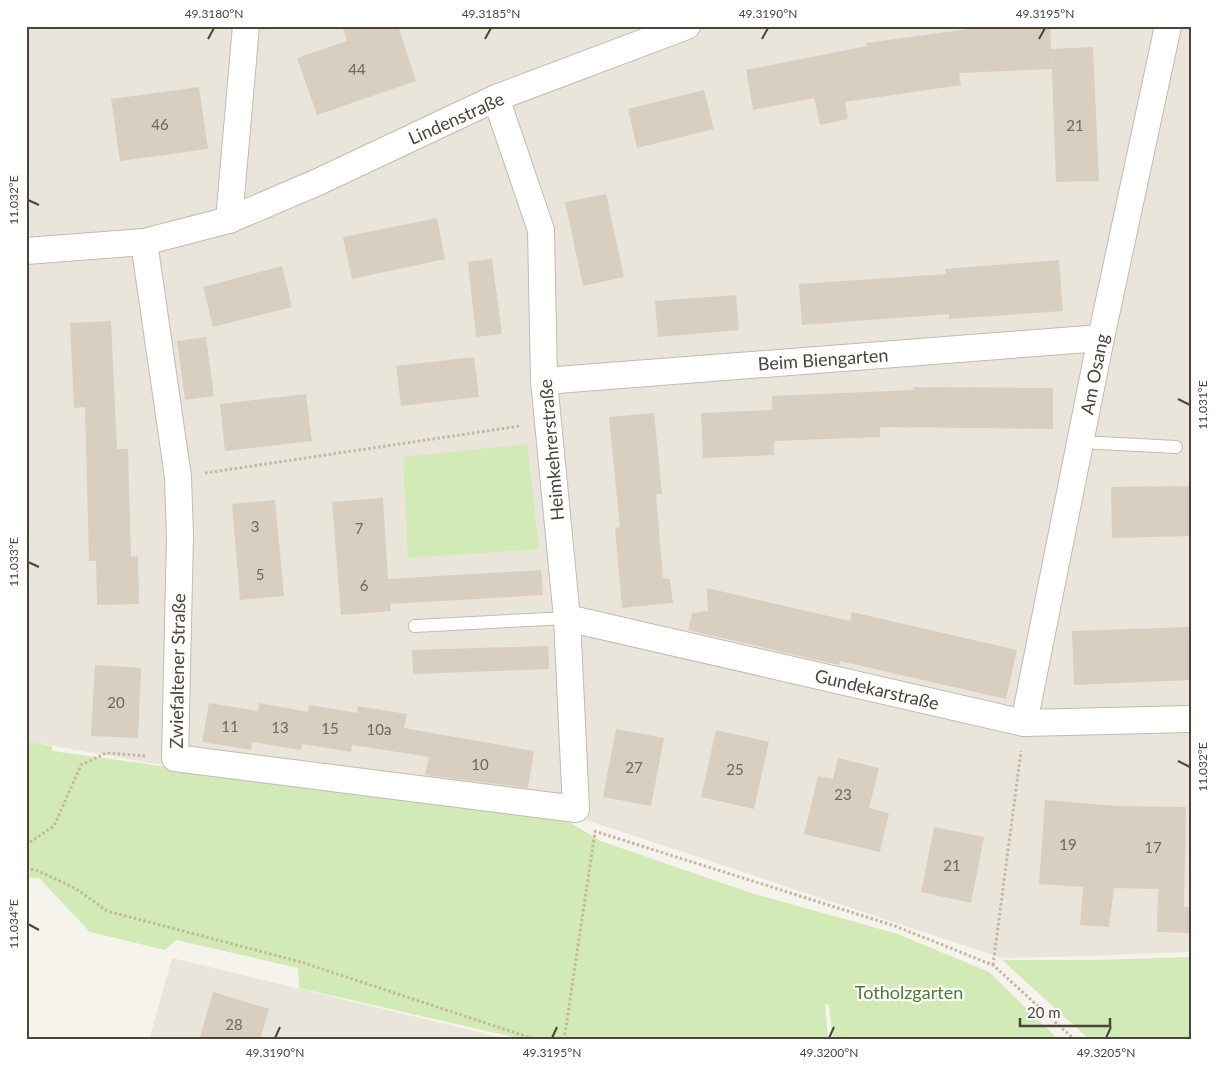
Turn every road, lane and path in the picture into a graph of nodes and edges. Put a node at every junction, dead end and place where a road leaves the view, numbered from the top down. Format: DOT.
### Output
graph roads {
  1 [pos="246,26"];
  2 [pos="687,26"];
  3 [pos="1168,26"];
  4 [pos="496,98"];
  5 [pos="229,220"];
  6 [pos="144,242"];
  7 [pos="26,251"];
  8 [pos="1101,338"];
  9 [pos="544,381"];
  10 [pos="548,422"];
  11 [pos="1080,442"];
  12 [pos="1176,446"];
  13 [pos="178,478"];
  14 [pos="568,618"];
  15 [pos="415,626"];
  16 [pos="1191,719"];
  17 [pos="1024,723"];
  18 [pos="176,758"];
  19 [pos="576,809"];
  20 [pos="595,832"];
  21 [pos="26,845"];
  22 [pos="26,869"];
  23 [pos="993,965"];
  24 [pos="537,1040"];
  25 [pos="564,1040"];
  26 [pos="1075,1040"];
  1 -- 5 [label="street"];
  2 -- 4 [label="street, Lindenstraße"];
  3 -- 8 [label="street, Am Osang"];
  4 -- 5 [label="street, Lindenstraße"];
  4 -- 9 [label="street, Heimkehrerstraße"];
  5 -- 6 [label="street, Lindenstraße"];
  6 -- 7 [label="street, Lindenstraße"];
  6 -- 13 [label="street, Zwiefaltener Straße"];
  8 -- 9 [label="street, Beim Biengarten"];
  8 -- 11 [label="street, Am Osang"];
  9 -- 10 [label="street, Heimkehrerstraße"];
  10 -- 13 [label="path"];
  10 -- 14 [label="street, Heimkehrerstraße"];
  11 -- 12 [label="lane"];
  11 -- 17 [label="street, Am Osang"];
  13 -- 18 [label="street, Zwiefaltener Straße"];
  14 -- 15 [label="lane"];
  14 -- 17 [label="street, Gundekarstraße"];
  14 -- 19 [label="street, Heimkehrerstraße"];
  16 -- 17 [label="street, Gundekarstraße"];
  17 -- 23 [label="path"];
  18 -- 19 [label="street, Zwiefaltener Straße"];
  18 -- 21 [label="path"];
  19 -- 20 [label="path"];
  20 -- 23 [label="path"];
  20 -- 25 [label="path"];
  22 -- 24 [label="path"];
  23 -- 26 [label="path"];
}
